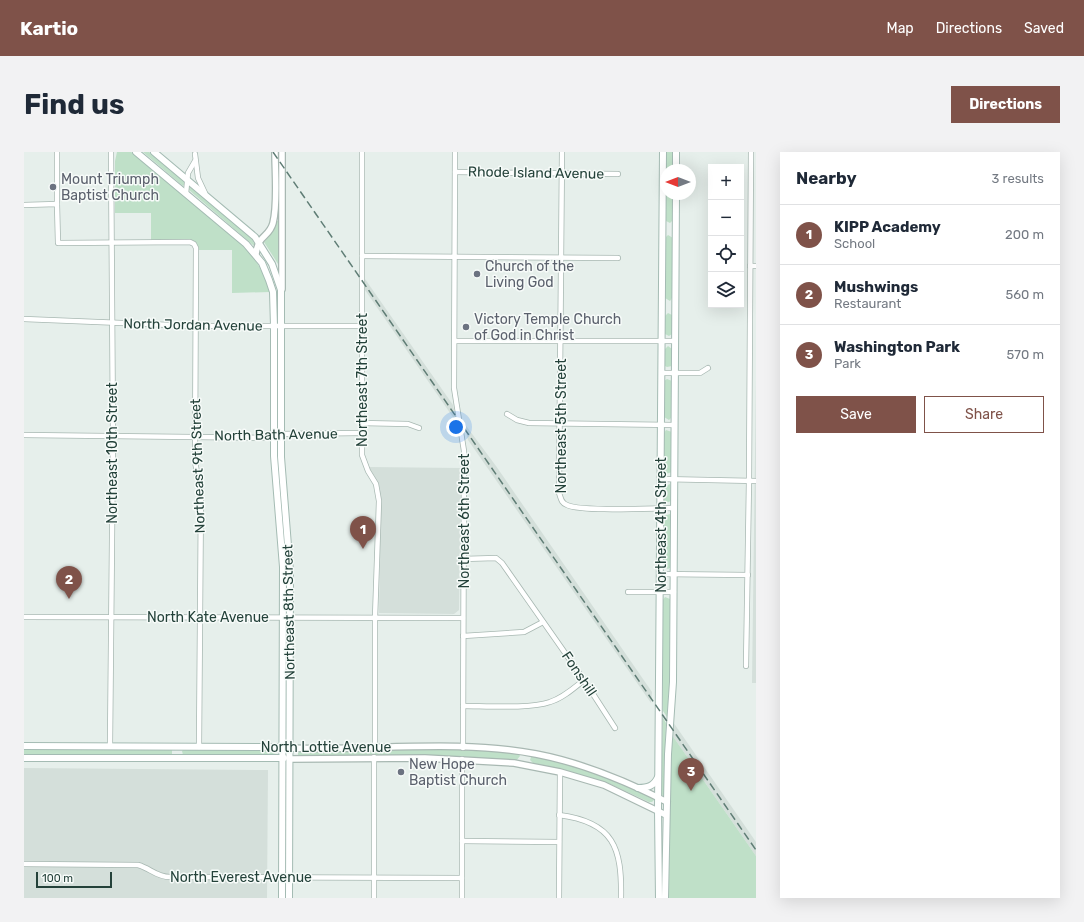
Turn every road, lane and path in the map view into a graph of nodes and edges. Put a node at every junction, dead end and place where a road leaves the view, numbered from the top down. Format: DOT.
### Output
graph roads {
  1 [pos="57,152"];
  2 [pos="112,152"];
  3 [pos="136,152"];
  4 [pos="154,152"];
  5 [pos="275,152"];
  6 [pos="282,152"];
  7 [pos="362,152"];
  8 [pos="455,152"];
  9 [pos="562,152"];
  10 [pos="663,152"];
  11 [pos="676,152"];
  12 [pos="751,152"];
  13 [pos="676,164"];
  14 [pos="455,172"];
  15 [pos="562,174"];
  16 [pos="618,174"];
  17 [pos="187,180"];
  18 [pos="186,193"];
  19 [pos="209,198"];
  20 [pos="676,200"];
  21 [pos="57,204"];
  22 [pos="24,205"];
  23 [pos="662,229"];
  24 [pos="675,229"];
  25 [pos="258,241"];
  26 [pos="112,244"];
  27 [pos="256,254"];
  28 [pos="362,256"];
  29 [pos="455,257"];
  30 [pos="562,257"];
  31 [pos="618,258"];
  32 [pos="750,266"];
  33 [pos="756,266"];
  34 [pos="281,295"];
  35 [pos="662,306"];
  36 [pos="675,306"];
  37 [pos="24,319"];
  38 [pos="112,323"];
  39 [pos="195,326"];
  40 [pos="278,326"];
  41 [pos="362,326"];
  42 [pos="455,341"];
  43 [pos="561,341"];
  44 [pos="662,341"];
  45 [pos="675,341"];
  46 [pos="708,368"];
  47 [pos="662,373"];
  48 [pos="674,373"];
  49 [pos="507,414"];
  50 [pos="361,423"];
  51 [pos="560,423"];
  52 [pos="661,425"];
  53 [pos="674,425"];
  54 [pos="419,428"];
  55 [pos="361,433"];
  56 [pos="280,434"];
  57 [pos="24,435"];
  58 [pos="113,436"];
  59 [pos="196,436"];
  60 [pos="274,438"];
  61 [pos="661,479"];
  62 [pos="674,479"];
  63 [pos="749,480"];
  64 [pos="756,480"];
  65 [pos="661,508"];
  66 [pos="674,508"];
  67 [pos="464,559"];
  68 [pos="660,574"];
  69 [pos="674,574"];
  70 [pos="748,575"];
  71 [pos="628,592"];
  72 [pos="660,592"];
  73 [pos="674,592"];
  74 [pos="24,617"];
  75 [pos="111,617"];
  76 [pos="199,617"];
  77 [pos="283,617"];
  78 [pos="290,617"];
  79 [pos="375,618"];
  80 [pos="463,618"];
  81 [pos="543,622"];
  82 [pos="464,636"];
  83 [pos="746,666"];
  84 [pos="584,680"];
  85 [pos="463,706"];
  86 [pos="615,728"];
  87 [pos="24,746"];
  88 [pos="110,746"];
  89 [pos="199,747"];
  90 [pos="282,747"];
  91 [pos="290,748"];
  92 [pos="375,748"];
  93 [pos="463,748"];
  94 [pos="374,757"];
  95 [pos="24,758"];
  96 [pos="282,758"];
  97 [pos="290,759"];
  98 [pos="462,759"];
  99 [pos="560,772"];
  100 [pos="658,776"];
  101 [pos="638,788"];
  102 [pos="658,797"];
  103 [pos="667,802"];
  104 [pos="658,810"];
  105 [pos="559,815"];
  106 [pos="666,815"];
  107 [pos="462,841"];
  108 [pos="559,842"];
  109 [pos="24,864"];
  110 [pos="282,877"];
  111 [pos="289,877"];
  112 [pos="462,878"];
  113 [pos="374,879"];
  114 [pos="282,898"];
  115 [pos="289,898"];
  116 [pos="374,898"];
  117 [pos="462,898"];
  118 [pos="559,898"];
  119 [pos="621,898"];
  120 [pos="659,898"];
  121 [pos="665,898"];
  1 -- 21 [label="street"];
  2 -- 26 [label="street, Northeast 10th Street"];
  3 -- 18 [label="main road"];
  4 -- 17 [label="main road"];
  5 -- 25 [label="street"];
  6 -- 34 [label="street"];
  7 -- 28 [label="street, Northeast 7th Street"];
  8 -- 14 [label="street, Northeast 6th Street"];
  9 -- 15 [label="street, Northeast 5th Street"];
  10 -- 23 [label="main road, Northeast 4th Street"];
  11 -- 13 [label="main road"];
  12 -- 32 [label="street"];
  14 -- 15 [label="street, Rhode Island Avenue"];
  14 -- 29 [label="street, Northeast 6th Street"];
  15 -- 16 [label="street, Rhode Island Avenue"];
  15 -- 30 [label="street, Northeast 5th Street"];
  17 -- 18 [label="street"];
  17 -- 19 [label="main road"];
  17 -- 19 [label="street"];
  18 -- 27 [label="main road"];
  19 -- 25 [label="main road"];
  20 -- 24 [label="main road, Northeast 4th Street"];
  21 -- 22 [label="street"];
  21 -- 26 [label="street"];
  23 -- 24 [label="main road"];
  23 -- 35 [label="main road, Northeast 4th Street"];
  24 -- 36 [label="main road, Northeast 4th Street"];
  25 -- 27 [label="street"];
  25 -- 34 [label="main road"];
  26 -- 38 [label="street, Northeast 10th Street"];
  26 -- 39 [label="street, Northeast 9th Street"];
  27 -- 40 [label="main road"];
  28 -- 29 [label="street"];
  28 -- 41 [label="street, Northeast 7th Street"];
  29 -- 30 [label="street"];
  29 -- 42 [label="street, Northeast 6th Street"];
  30 -- 31 [label="street"];
  30 -- 43 [label="street, Northeast 5th Street"];
  32 -- 33 [label="street"];
  32 -- 63 [label="street"];
  34 -- 40 [label="main road"];
  35 -- 36 [label="main road"];
  35 -- 44 [label="main road, Northeast 4th Street"];
  36 -- 45 [label="main road, Northeast 4th Street"];
  37 -- 38 [label="street, North Jordan Avenue"];
  38 -- 39 [label="street, North Jordan Avenue"];
  38 -- 58 [label="street, Northeast 10th Street"];
  39 -- 40 [label="street, North Jordan Avenue"];
  39 -- 59 [label="street, Northeast 9th Street"];
  40 -- 41 [label="street, North Jordan Avenue"];
  40 -- 56 [label="main road, Northeast 8th Street"];
  40 -- 60 [label="main road, Northeast 8th Street"];
  41 -- 50 [label="street, Northeast 7th Street"];
  42 -- 43 [label="street"];
  42 -- 67 [label="street, Northeast 6th Street"];
  43 -- 44 [label="street"];
  43 -- 51 [label="street, Northeast 5th Street"];
  44 -- 45 [label="street"];
  44 -- 47 [label="main road, Northeast 4th Street"];
  45 -- 48 [label="main road, Northeast 4th Street"];
  46 -- 48 [label="street"];
  47 -- 48 [label="street"];
  47 -- 52 [label="main road, Northeast 4th Street"];
  48 -- 53 [label="main road, Northeast 4th Street"];
  49 -- 51 [label="street"];
  50 -- 54 [label="street"];
  50 -- 55 [label="street, Northeast 7th Street"];
  51 -- 52 [label="street"];
  51 -- 65 [label="street, Northeast 5th Street"];
  52 -- 53 [label="street"];
  52 -- 61 [label="main road, Northeast 4th Street"];
  53 -- 62 [label="main road, Northeast 4th Street"];
  55 -- 56 [label="street, North Bath Avenue"];
  55 -- 79 [label="street, Northeast 7th Street"];
  56 -- 60 [label="street, North Bath Avenue"];
  56 -- 78 [label="main road, Northeast 8th Street"];
  57 -- 58 [label="street, North Bath Avenue"];
  58 -- 59 [label="street, North Bath Avenue"];
  58 -- 75 [label="street, Northeast 10th Street"];
  59 -- 60 [label="street, North Bath Avenue"];
  59 -- 76 [label="street, Northeast 9th Street"];
  60 -- 77 [label="main road, Northeast 8th Street"];
  61 -- 62 [label="street"];
  61 -- 65 [label="main road, Northeast 4th Street"];
  62 -- 63 [label="street"];
  62 -- 66 [label="main road, Northeast 4th Street"];
  63 -- 64 [label="street"];
  63 -- 70 [label="street"];
  65 -- 66 [label="street"];
  65 -- 68 [label="main road, Northeast 4th Street"];
  66 -- 69 [label="main road, Northeast 4th Street"];
  67 -- 80 [label="street, Northeast 6th Street"];
  67 -- 81 [label="street"];
  68 -- 69 [label="street"];
  68 -- 72 [label="main road, Northeast 4th Street"];
  69 -- 70 [label="street"];
  69 -- 73 [label="main road, Northeast 4th Street"];
  70 -- 83 [label="street"];
  71 -- 72 [label="street"];
  72 -- 73 [label="street"];
  72 -- 100 [label="main road, Northeast 4th Street"];
  73 -- 103 [label="main road, Northeast 4th Street"];
  74 -- 75 [label="street, North Kate Avenue"];
  75 -- 76 [label="street, North Kate Avenue"];
  75 -- 88 [label="street, Northeast 10th Street"];
  76 -- 77 [label="street, North Kate Avenue"];
  76 -- 89 [label="street, Northeast 9th Street"];
  77 -- 78 [label="street, North Kate Avenue"];
  77 -- 90 [label="main road, Northeast 8th Street"];
  78 -- 79 [label="street, North Kate Avenue"];
  78 -- 91 [label="main road, Northeast 8th Street"];
  79 -- 80 [label="street, North Kate Avenue"];
  79 -- 92 [label="street, Northeast 7th Street"];
  80 -- 82 [label="street, Northeast 6th Street"];
  81 -- 82 [label="street"];
  81 -- 84 [label="street, Fonshill"];
  82 -- 85 [label="street, Northeast 6th Street"];
  84 -- 85 [label="street"];
  84 -- 86 [label="street, Fonshill"];
  85 -- 93 [label="street, Northeast 6th Street"];
  87 -- 88 [label="main road, North Lottie Avenue"];
  88 -- 89 [label="main road, North Lottie Avenue"];
  89 -- 90 [label="main road, North Lottie Avenue"];
  90 -- 91 [label="main road, North Lottie Avenue"];
  90 -- 96 [label="main road, Northeast 8th Street"];
  91 -- 92 [label="street, North Lottie Avenue"];
  91 -- 97 [label="main road, Northeast 8th Street"];
  92 -- 93 [label="street, North Lottie Avenue"];
  93 -- 101 [label="street, North Lottie Avenue"];
  94 -- 97 [label="street, North Lottie Avenue"];
  94 -- 98 [label="street, North Lottie Avenue"];
  94 -- 113 [label="street"];
  95 -- 96 [label="main road, North Lottie Avenue"];
  96 -- 97 [label="main road, North Lottie Avenue"];
  96 -- 110 [label="main road, Northeast 8th Street"];
  97 -- 111 [label="main road, Northeast 8th Street"];
  98 -- 99 [label="street, North Lottie Avenue"];
  98 -- 107 [label="street"];
  99 -- 104 [label="street, North Lottie Avenue"];
  99 -- 105 [label="street"];
  100 -- 101 [label="main road"];
  100 -- 102 [label="main road, Northeast 4th Street"];
  101 -- 102 [label="street, North Lottie Avenue"];
  102 -- 103 [label="street, North Lottie Avenue"];
  102 -- 104 [label="main road, Northeast 4th Street"];
  103 -- 106 [label="main road, Northeast 4th Street"];
  104 -- 106 [label="street, North Lottie Avenue"];
  104 -- 120 [label="main road, Northeast 4th Street"];
  105 -- 108 [label="street"];
  105 -- 119 [label="street"];
  106 -- 121 [label="main road, Northeast 4th Street"];
  107 -- 108 [label="street"];
  107 -- 112 [label="street"];
  108 -- 118 [label="street"];
  109 -- 110 [label="street, North Everest Avenue"];
  110 -- 111 [label="street, North Everest Avenue"];
  110 -- 114 [label="main road, Northeast 8th Street"];
  111 -- 113 [label="street, North Everest Avenue"];
  111 -- 115 [label="main road, Northeast 8th Street"];
  112 -- 113 [label="street, North Everest Avenue"];
  112 -- 117 [label="street"];
  113 -- 116 [label="street"];
}
